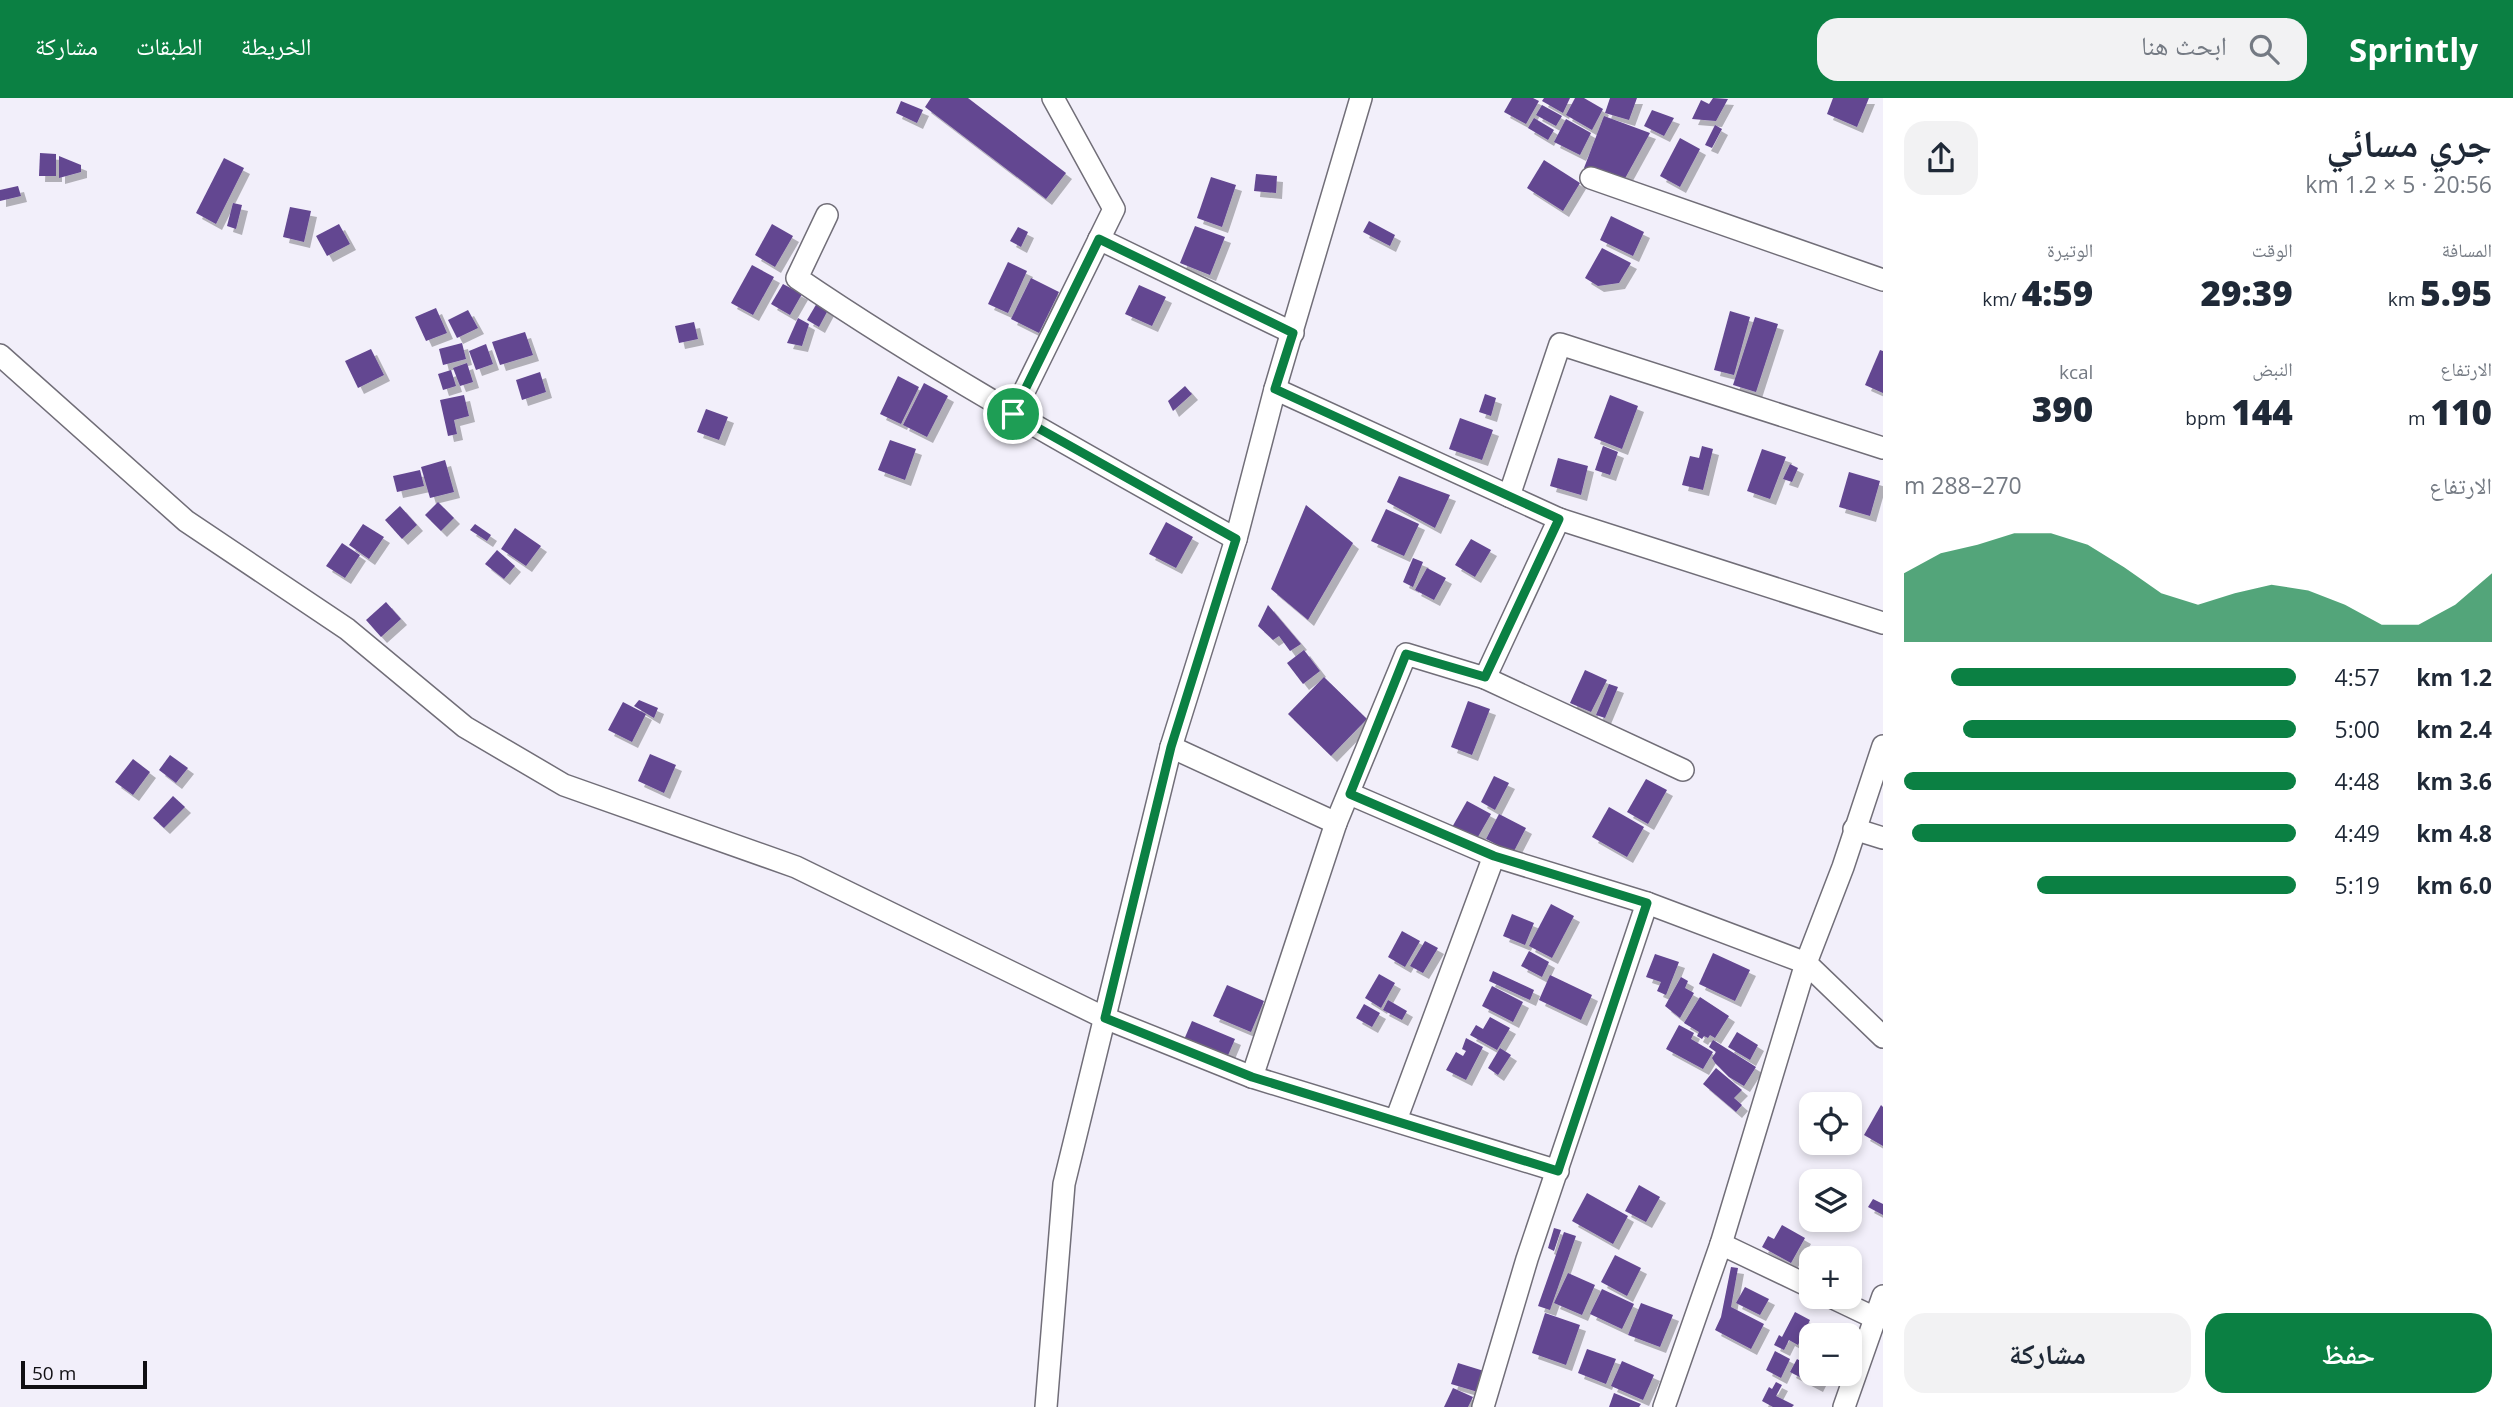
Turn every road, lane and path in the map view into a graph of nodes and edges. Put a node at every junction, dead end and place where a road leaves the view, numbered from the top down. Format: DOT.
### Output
graph roads {
  1 [pos="1053,98"];
  2 [pos="1361,98"];
  3 [pos="1591,178"];
  4 [pos="827,215"];
  5 [pos="1099,239"];
  6 [pos="1883,280"];
  7 [pos="1293,333"];
  8 [pos="0,355"];
  9 [pos="1275,389"];
  10 [pos="1013,414"];
  11 [pos="1883,448"];
  12 [pos="1509,496"];
  13 [pos="1559,519"];
  14 [pos="1236,539"];
  15 [pos="1883,623"];
  16 [pos="1485,677"];
  17 [pos="1883,746"];
  18 [pos="1171,747"];
  19 [pos="1683,770"];
  20 [pos="1350,794"];
  21 [pos="1336,823"];
  22 [pos="1854,829"];
  23 [pos="1883,838"];
  24 [pos="1494,856"];
  25 [pos="1647,903"];
  26 [pos="1806,963"];
  27 [pos="1105,1018"];
  28 [pos="1883,1037"];
  29 [pos="1252,1077"];
  30 [pos="1396,1120"];
  31 [pos="1558,1171"];
  32 [pos="1721,1244"];
  33 [pos="1799,1281"];
  34 [pos="1883,1296"];
  35 [pos="1856,1309"];
  36 [pos="1875,1318"];
  37 [pos="1046,1407"];
  38 [pos="1483,1407"];
  39 [pos="1664,1407"];
  40 [pos="1844,1407"];
  1 -- 5 [label="street"];
  2 -- 7 [label="street"];
  3 -- 6 [label="street"];
  4 -- 10 [label="street"];
  5 -- 7 [label="street"];
  5 -- 10 [label="street"];
  7 -- 9 [label="street"];
  8 -- 27 [label="street"];
  9 -- 12 [label="street"];
  9 -- 14 [label="street"];
  10 -- 14 [label="street"];
  11 -- 12 [label="street"];
  12 -- 13 [label="street"];
  13 -- 15 [label="street"];
  13 -- 16 [label="street"];
  14 -- 18 [label="street"];
  16 -- 19 [label="street"];
  16 -- 20 [label="street"];
  17 -- 22 [label="street"];
  18 -- 21 [label="street"];
  18 -- 27 [label="street"];
  20 -- 21 [label="street"];
  20 -- 24 [label="street"];
  21 -- 29 [label="street"];
  22 -- 23 [label="street"];
  22 -- 26 [label="street"];
  24 -- 25 [label="street"];
  24 -- 30 [label="street"];
  25 -- 26 [label="street"];
  25 -- 31 [label="street"];
  26 -- 28 [label="street"];
  26 -- 32 [label="street"];
  27 -- 29 [label="street"];
  27 -- 37 [label="street"];
  29 -- 30 [label="street"];
  30 -- 31 [label="street"];
  31 -- 38 [label="street"];
  32 -- 33 [label="street"];
  32 -- 39 [label="street"];
  34 -- 36 [label="street"];
  35 -- 36 [label="street"];
  36 -- 40 [label="street"];
}
